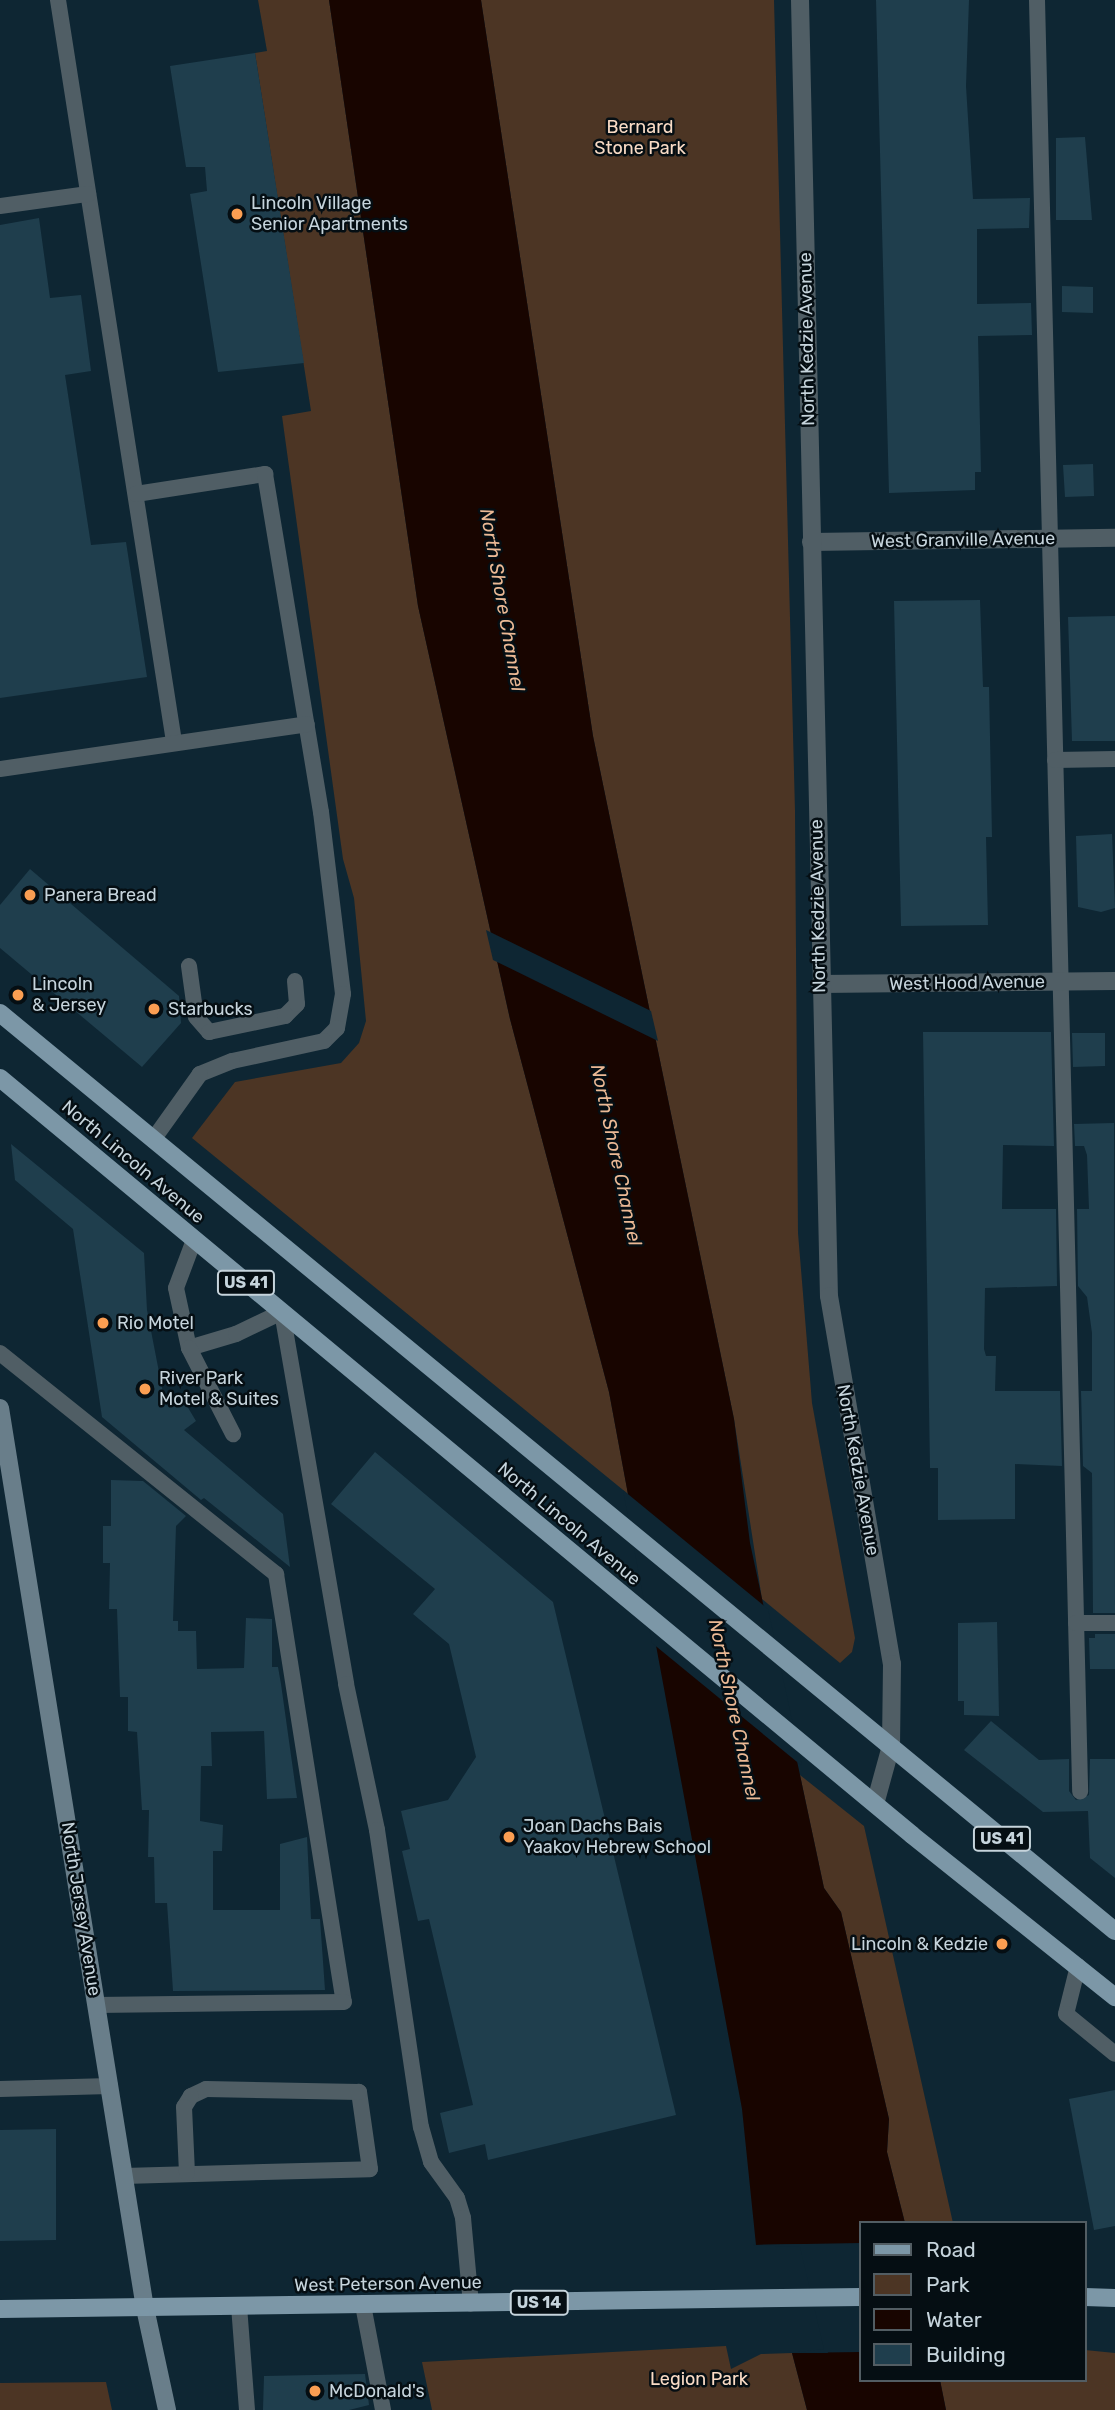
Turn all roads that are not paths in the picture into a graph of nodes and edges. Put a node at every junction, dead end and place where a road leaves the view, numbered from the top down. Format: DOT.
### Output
graph roads {
  1 [pos="58,0"];
  2 [pos="800,0"];
  3 [pos="1037,0"];
  4 [pos="88,194"];
  5 [pos="0,206"];
  6 [pos="136,494"];
  7 [pos="1115,538"];
  8 [pos="1050,539"];
  9 [pos="811,542"];
  10 [pos="307,724"];
  11 [pos="174,742"];
  12 [pos="1115,759"];
  13 [pos="1055,760"];
  14 [pos="0,769"];
  15 [pos="189,966"];
  16 [pos="295,981"];
  17 [pos="1060,981"];
  18 [pos="1115,981"];
  19 [pos="820,984"];
  20 [pos="0,1013"];
  21 [pos="0,1078"];
  22 [pos="153,1140"];
  23 [pos="194,1240"];
  24 [pos="282,1312"];
  25 [pos="189,1348"];
  26 [pos="0,1353"];
  27 [pos="0,1408"];
  28 [pos="233,1434"];
  29 [pos="2,1440"];
  30 [pos="1076,1623"];
  31 [pos="1115,1623"];
  32 [pos="891,1746"];
  33 [pos="1080,1791"];
  34 [pos="875,1804"];
  35 [pos="1115,1931"];
  36 [pos="1078,1966"];
  37 [pos="1115,1997"];
  38 [pos="96,2005"];
  39 [pos="1115,2054"];
  40 [pos="110,2086"];
  41 [pos="0,2089"];
  42 [pos="187,2173"];
  43 [pos="124,2176"];
  44 [pos="860,2297"];
  45 [pos="1087,2298"];
  46 [pos="1115,2298"];
  47 [pos="471,2304"];
  48 [pos="363,2305"];
  49 [pos="239,2306"];
  50 [pos="145,2308"];
  51 [pos="0,2309"];
  52 [pos="167,2410"];
  53 [pos="247,2410"];
  54 [pos="383,2410"];
  1 -- 4 [label="lane"];
  2 -- 9 [label="street, North Kedzie Avenue"];
  3 -- 8 [label="lane"];
  4 -- 5 [label="lane"];
  4 -- 6 [label="lane"];
  6 -- 10 [label="lane"];
  6 -- 11 [label="lane"];
  7 -- 8 [label="street, West Granville Avenue"];
  8 -- 9 [label="street, West Granville Avenue"];
  8 -- 13 [label="lane"];
  9 -- 19 [label="street, North Kedzie Avenue"];
  10 -- 11 [label="lane"];
  10 -- 22 [label="lane"];
  11 -- 14 [label="lane"];
  12 -- 13 [label="lane"];
  13 -- 17 [label="lane"];
  15 -- 16 [label="lane"];
  17 -- 18 [label="street, West Hood Avenue"];
  17 -- 19 [label="street, West Hood Avenue"];
  17 -- 30 [label="lane"];
  19 -- 32 [label="street, North Kedzie Avenue"];
  20 -- 22 [label="main road, North Lincoln Avenue / US 41"];
  21 -- 23 [label="main road, North Lincoln Avenue / US 41"];
  22 -- 32 [label="main road, North Lincoln Avenue / US 41"];
  23 -- 24 [label="main road, North Lincoln Avenue / US 41"];
  23 -- 25 [label="lane"];
  24 -- 25 [label="lane"];
  24 -- 34 [label="main road, North Lincoln Avenue / US 41"];
  24 -- 47 [label="lane"];
  25 -- 28 [label="lane"];
  26 -- 38 [label="lane"];
  27 -- 29 [label="main road, North Jersey Avenue"];
  29 -- 38 [label="main road, North Jersey Avenue"];
  30 -- 31 [label="lane"];
  30 -- 33 [label="lane"];
  32 -- 34 [label="street, North Kedzie Avenue"];
  32 -- 35 [label="main road, North Lincoln Avenue / US 41"];
  34 -- 36 [label="main road, North Lincoln Avenue / US 41"];
  36 -- 37 [label="main road, North Lincoln Avenue / US 41"];
  36 -- 39 [label="lane"];
  38 -- 40 [label="main road, North Jersey Avenue"];
  40 -- 41 [label="lane"];
  40 -- 43 [label="main road, North Jersey Avenue"];
  42 -- 42 [label="lane"];
  42 -- 43 [label="lane"];
  43 -- 50 [label="main road, North Jersey Avenue"];
  44 -- 47 [label="main road, West Peterson Avenue / US 14"];
  45 -- 46 [label="main road"];
  47 -- 48 [label="main road, West Peterson Avenue / US 14"];
  48 -- 49 [label="main road, West Peterson Avenue / US 14"];
  48 -- 54 [label="lane"];
  49 -- 50 [label="main road, West Peterson Avenue / US 14"];
  49 -- 53 [label="lane"];
  50 -- 51 [label="main road, West Peterson Avenue / US 14"];
  50 -- 52 [label="main road, North Jersey Avenue"];
}
